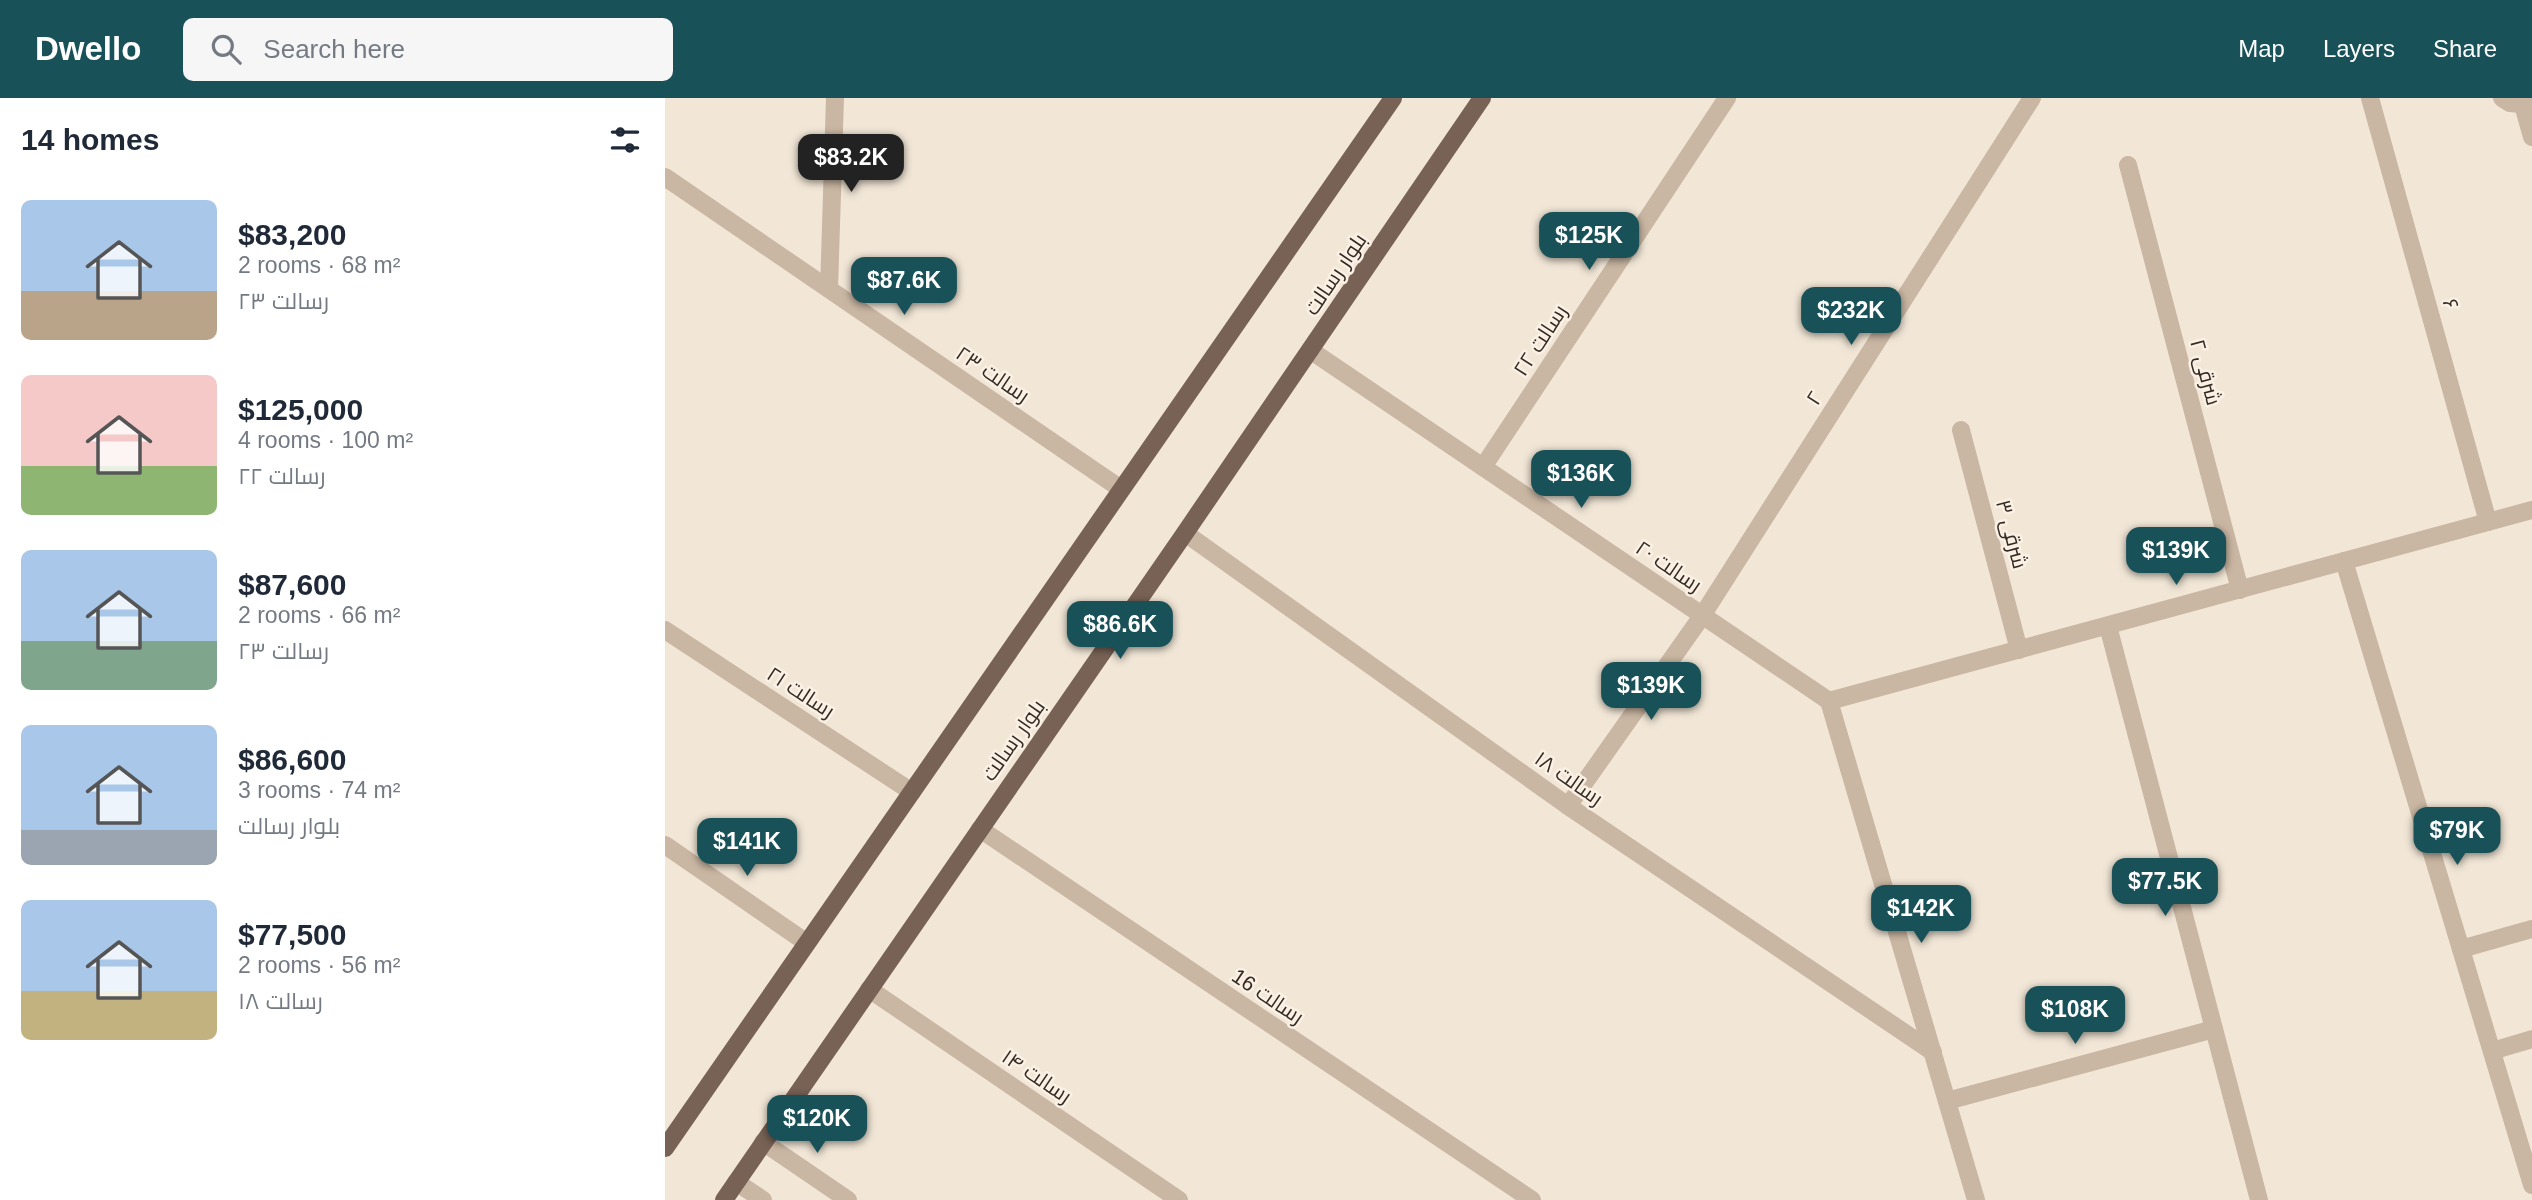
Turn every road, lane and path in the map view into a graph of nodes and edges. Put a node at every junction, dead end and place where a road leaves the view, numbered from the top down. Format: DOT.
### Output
graph roads {
  1 [pos="835,98"];
  2 [pos="1393,98"];
  3 [pos="1482,98"];
  4 [pos="1727,98"];
  5 [pos="2032,98"];
  6 [pos="2370,98"];
  7 [pos="2502,98"];
  8 [pos="2528,105"];
  9 [pos="2532,137"];
  10 [pos="2128,165"];
  11 [pos="665,177"];
  12 [pos="829,289"];
  13 [pos="1310,350"];
  14 [pos="1961,430"];
  15 [pos="1483,467"];
  16 [pos="1121,489"];
  17 [pos="2532,510"];
  18 [pos="2488,522"];
  19 [pos="1185,533"];
  20 [pos="2344,561"];
  21 [pos="2240,590"];
  22 [pos="1702,616"];
  23 [pos="2108,626"];
  24 [pos="665,630"];
  25 [pos="2019,650"];
  26 [pos="1829,701"];
  27 [pos="912,792"];
  28 [pos="1568,806"];
  29 [pos="980,829"];
  30 [pos="665,845"];
  31 [pos="2532,929"];
  32 [pos="807,943"];
  33 [pos="2461,949"];
  34 [pos="869,989"];
  35 [pos="2214,1029"];
  36 [pos="2532,1039"];
  37 [pos="2492,1051"];
  38 [pos="1933,1052"];
  39 [pos="1947,1101"];
  40 [pos="763,1142"];
  41 [pos="665,1147"];
  42 [pos="736,1182"];
  43 [pos="2532,1185"];
  44 [pos="724,1200"];
  45 [pos="763,1200"];
  46 [pos="848,1200"];
  47 [pos="1179,1200"];
  48 [pos="1532,1200"];
  49 [pos="1976,1200"];
  50 [pos="2259,1200"];
  1 -- 12 [label="street"];
  2 -- 16 [label="main road"];
  3 -- 13 [label="main road, بلوار رسالت"];
  4 -- 15 [label="street, رسالت ۲۲"];
  5 -- 22 [label="street, ۲"];
  6 -- 18 [label="street, ۶"];
  7 -- 8 [label="street"];
  8 -- 9 [label="street"];
  10 -- 21 [label="street, ۲ شرقی"];
  11 -- 12 [label="street, رسالت ۲۳"];
  12 -- 16 [label="street, رسالت ۲۳"];
  13 -- 15 [label="street, رسالت ۲۰"];
  13 -- 19 [label="main road, بلوار رسالت"];
  14 -- 25 [label="street, ۳ شرقی"];
  15 -- 22 [label="street, رسالت ۲۰"];
  16 -- 27 [label="main road"];
  17 -- 18 [label="street"];
  18 -- 20 [label="street"];
  19 -- 28 [label="street, رسالت ۱۸"];
  19 -- 29 [label="main road, بلوار رسالت"];
  20 -- 21 [label="street"];
  20 -- 33 [label="street"];
  21 -- 23 [label="street"];
  22 -- 26 [label="street, رسالت ۲۰"];
  22 -- 28 [label="street, ۲"];
  23 -- 25 [label="street"];
  23 -- 35 [label="street"];
  24 -- 27 [label="street, رسالت ۲۱"];
  25 -- 26 [label="street"];
  26 -- 38 [label="street"];
  27 -- 32 [label="main road"];
  28 -- 38 [label="street, رسالت ۱۸"];
  29 -- 34 [label="main road, بلوار رسالت"];
  29 -- 48 [label="street, رسالت 16"];
  30 -- 32 [label="street"];
  31 -- 33 [label="street"];
  32 -- 41 [label="main road"];
  33 -- 37 [label="street"];
  34 -- 40 [label="main road, بلوار رسالت"];
  34 -- 47 [label="street, رسالت ۱۴"];
  35 -- 39 [label="street"];
  35 -- 50 [label="street"];
  36 -- 37 [label="street"];
  37 -- 43 [label="street"];
  38 -- 39 [label="street"];
  39 -- 49 [label="street"];
  40 -- 42 [label="main road, بلوار رسالت"];
  40 -- 46 [label="street"];
  42 -- 44 [label="main road, بلوار رسالت"];
  42 -- 45 [label="street"];
}
